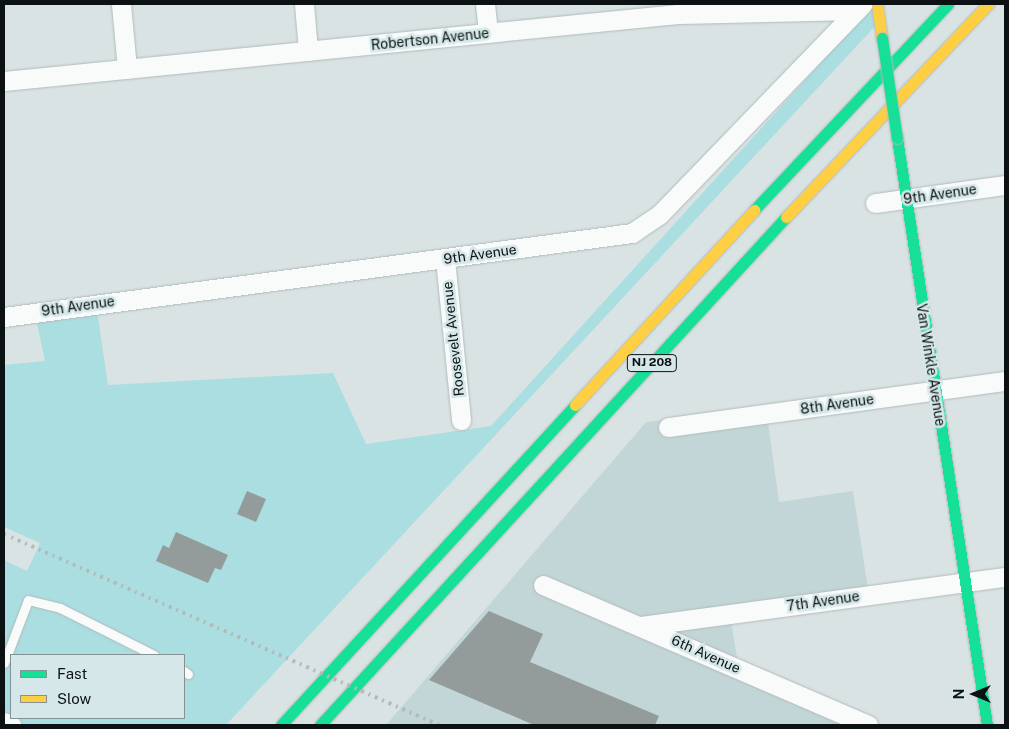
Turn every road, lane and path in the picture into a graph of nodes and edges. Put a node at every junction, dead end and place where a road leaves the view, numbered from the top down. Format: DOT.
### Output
graph roads {
  1 [pos="120,4"];
  2 [pos="304,4"];
  3 [pos="485,4"];
  4 [pos="877,4"];
  5 [pos="948,4"];
  6 [pos="988,4"];
  7 [pos="860,7"];
  8 [pos="677,9"];
  9 [pos="488,33"];
  10 [pos="308,51"];
  11 [pos="127,69"];
  12 [pos="4,81"];
  13 [pos="1005,185"];
  14 [pos="906,199"];
  15 [pos="875,203"];
  16 [pos="444,258"];
  17 [pos="4,317"];
  18 [pos="1005,381"];
  19 [pos="935,391"];
  20 [pos="461,420"];
  21 [pos="668,427"];
  22 [pos="1005,576"];
  23 [pos="964,582"];
  24 [pos="543,585"];
  25 [pos="641,626"];
  26 [pos="152,654"];
  27 [pos="4,663"];
  28 [pos="4,722"];
  29 [pos="11,725"];
  30 [pos="281,725"];
  31 [pos="320,725"];
  32 [pos="868,725"];
  33 [pos="987,725"];
  1 -- 11 [label="street"];
  2 -- 10 [label="street"];
  3 -- 9 [label="street"];
  4 -- 14 [label="main road, Van Winkle Avenue, bridge"];
  5 -- 30 [label="main road, NJ 208"];
  6 -- 31 [label="main road, NJ 208"];
  7 -- 8 [label="street, Robertson Avenue"];
  7 -- 16 [label="street, 9th Avenue"];
  8 -- 9 [label="street, Robertson Avenue"];
  9 -- 10 [label="street, Robertson Avenue"];
  10 -- 11 [label="street, Robertson Avenue"];
  11 -- 12 [label="street, Robertson Avenue"];
  13 -- 14 [label="street, 9th Avenue"];
  14 -- 15 [label="street, 9th Avenue"];
  14 -- 19 [label="main road, Van Winkle Avenue"];
  16 -- 17 [label="street, 9th Avenue"];
  16 -- 20 [label="street, Roosevelt Avenue"];
  18 -- 19 [label="street, 8th Avenue"];
  19 -- 21 [label="street, 8th Avenue"];
  19 -- 23 [label="main road, Van Winkle Avenue"];
  22 -- 23 [label="street, 7th Avenue"];
  23 -- 25 [label="street, 7th Avenue"];
  23 -- 33 [label="main road, Van Winkle Avenue"];
  24 -- 25 [label="street, 6th Avenue"];
  25 -- 32 [label="street, 6th Avenue"];
  26 -- 27 [label="lane"];
  28 -- 29 [label="street"];
}
